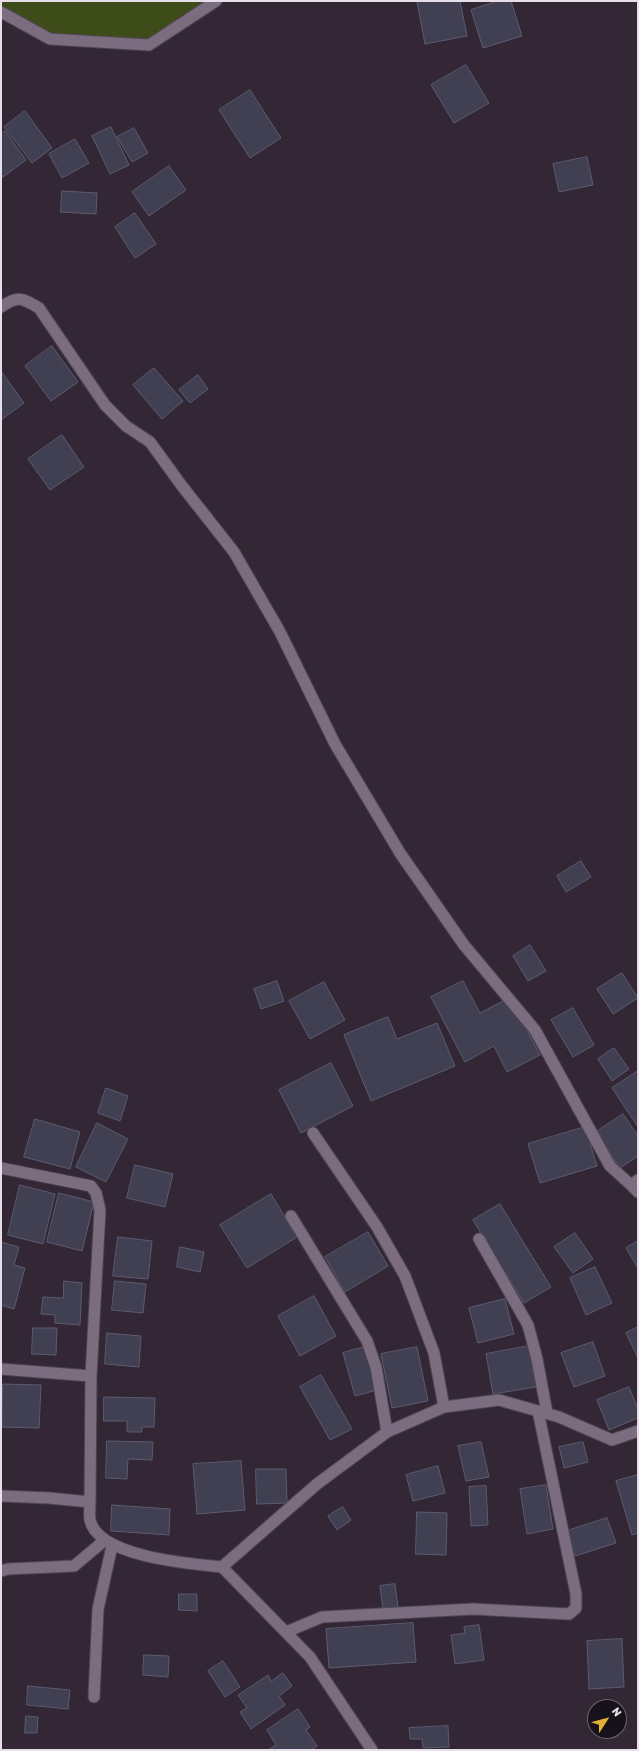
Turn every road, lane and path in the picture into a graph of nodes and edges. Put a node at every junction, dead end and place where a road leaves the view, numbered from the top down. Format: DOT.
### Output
graph roads {
  1 [pos="216,1"];
  2 [pos="1,12"];
  3 [pos="1,307"];
  4 [pos="314,1133"];
  5 [pos="1,1168"];
  6 [pos="636,1186"];
  7 [pos="291,1216"];
  8 [pos="479,1239"];
  9 [pos="1,1369"];
  10 [pos="91,1376"];
  11 [pos="444,1407"];
  12 [pos="542,1412"];
  13 [pos="638,1431"];
  14 [pos="387,1432"];
  15 [pos="1,1496"];
  16 [pos="90,1502"];
  17 [pos="109,1543"];
  18 [pos="222,1567"];
  19 [pos="1,1571"];
  20 [pos="286,1632"];
  21 [pos="94,1697"];
  22 [pos="372,1750"];
  1 -- 2 [label="street"];
  3 -- 6 [label="street"];
  4 -- 11 [label="street"];
  5 -- 10 [label="street"];
  7 -- 14 [label="street"];
  8 -- 12 [label="street"];
  9 -- 10 [label="street"];
  10 -- 16 [label="street"];
  11 -- 12 [label="street"];
  11 -- 14 [label="street"];
  12 -- 13 [label="street"];
  12 -- 20 [label="street"];
  14 -- 18 [label="street"];
  15 -- 16 [label="street"];
  16 -- 17 [label="street"];
  17 -- 18 [label="street"];
  17 -- 19 [label="street"];
  17 -- 21 [label="street"];
  18 -- 20 [label="street"];
  20 -- 22 [label="street"];
}
